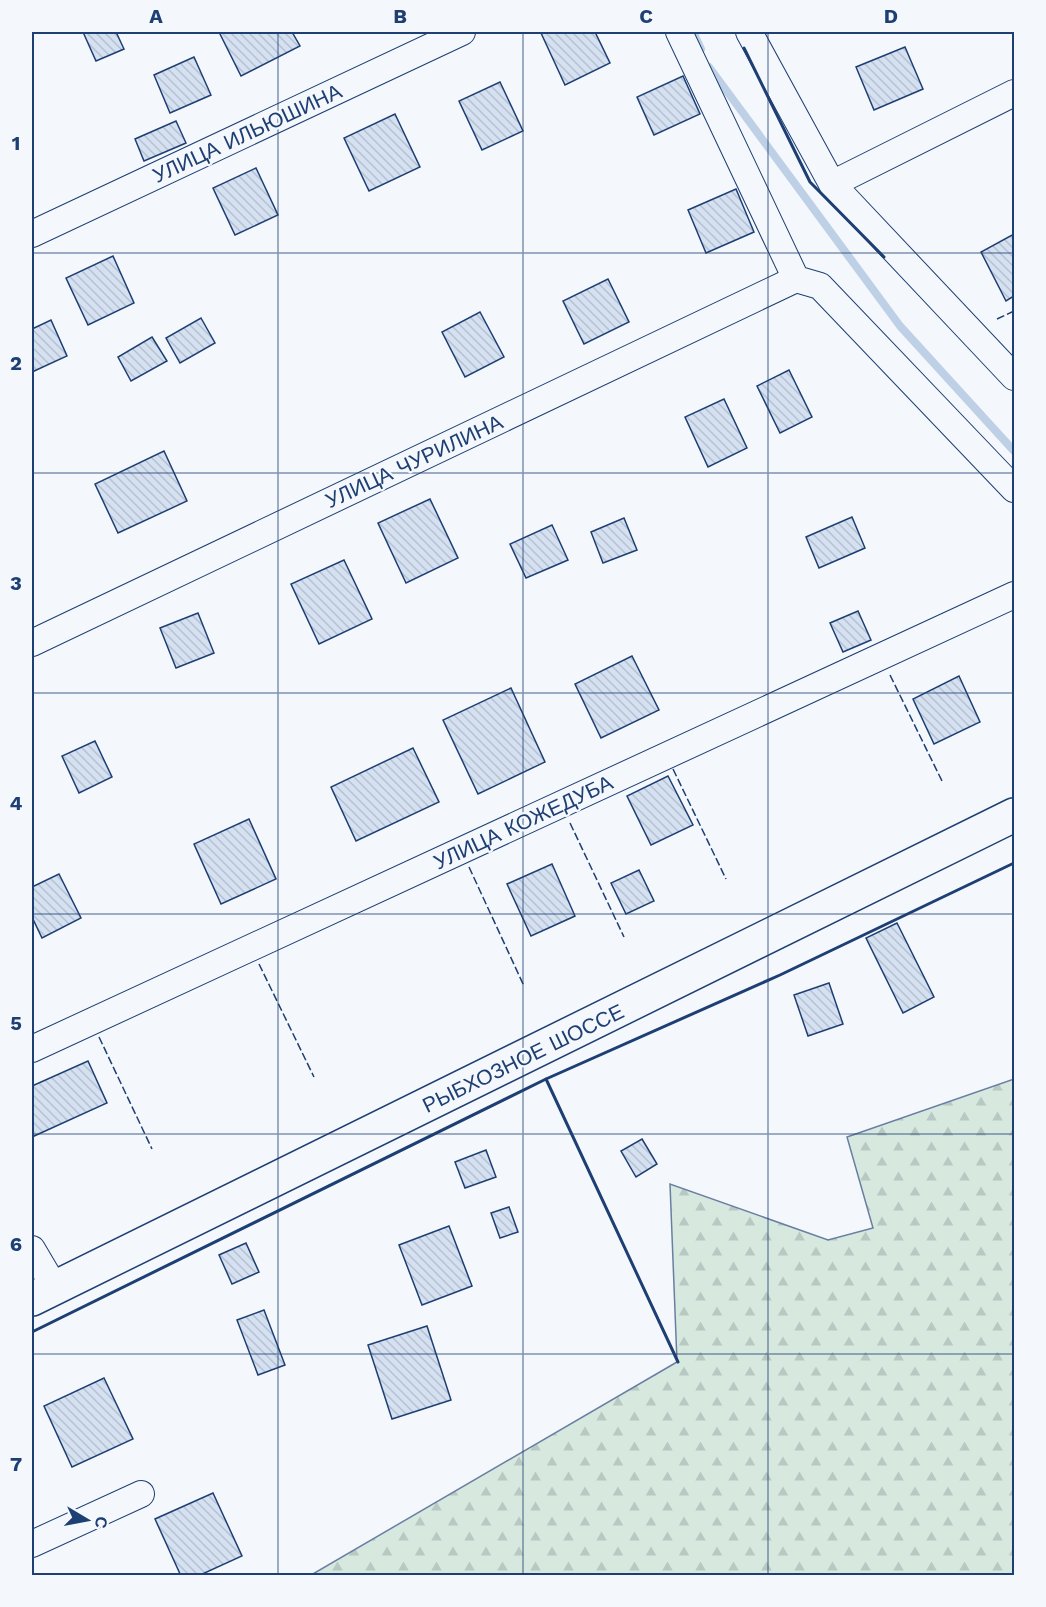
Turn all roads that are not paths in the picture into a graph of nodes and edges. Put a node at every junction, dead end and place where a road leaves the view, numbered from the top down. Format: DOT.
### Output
graph roads {
  1 [pos="462,32"];
  2 [pos="678,32"];
  3 [pos="749,32"];
  4 [pos="1014,93"];
  5 [pos="832,184"];
  6 [pos="32,234"];
  7 [pos="796,279"];
  8 [pos="1014,377"];
  9 [pos="1014,489"];
  10 [pos="1014,595"];
  11 [pos="32,643"];
  12 [pos="1014,815"];
  13 [pos="32,1049"];
  14 [pos="32,1249"];
  15 [pos="43,1293"];
  16 [pos="141,1494"];
  17 [pos="32,1544"];
  1 -- 6 [label="street, УЛИЦА ИЛЬЮШИНА"];
  2 -- 7 [label="street"];
  3 -- 5 [label="street"];
  4 -- 5 [label="street"];
  5 -- 8 [label="street"];
  7 -- 9 [label="street"];
  7 -- 11 [label="street, УЛИЦА ЧУРИЛИНА"];
  10 -- 13 [label="street, УЛИЦА КОЖЕДУБА"];
  12 -- 15 [label="street, РЫБХОЗНОЕ ШОССЕ"];
  14 -- 15 [label="street"];
  16 -- 17 [label="street"];
}
